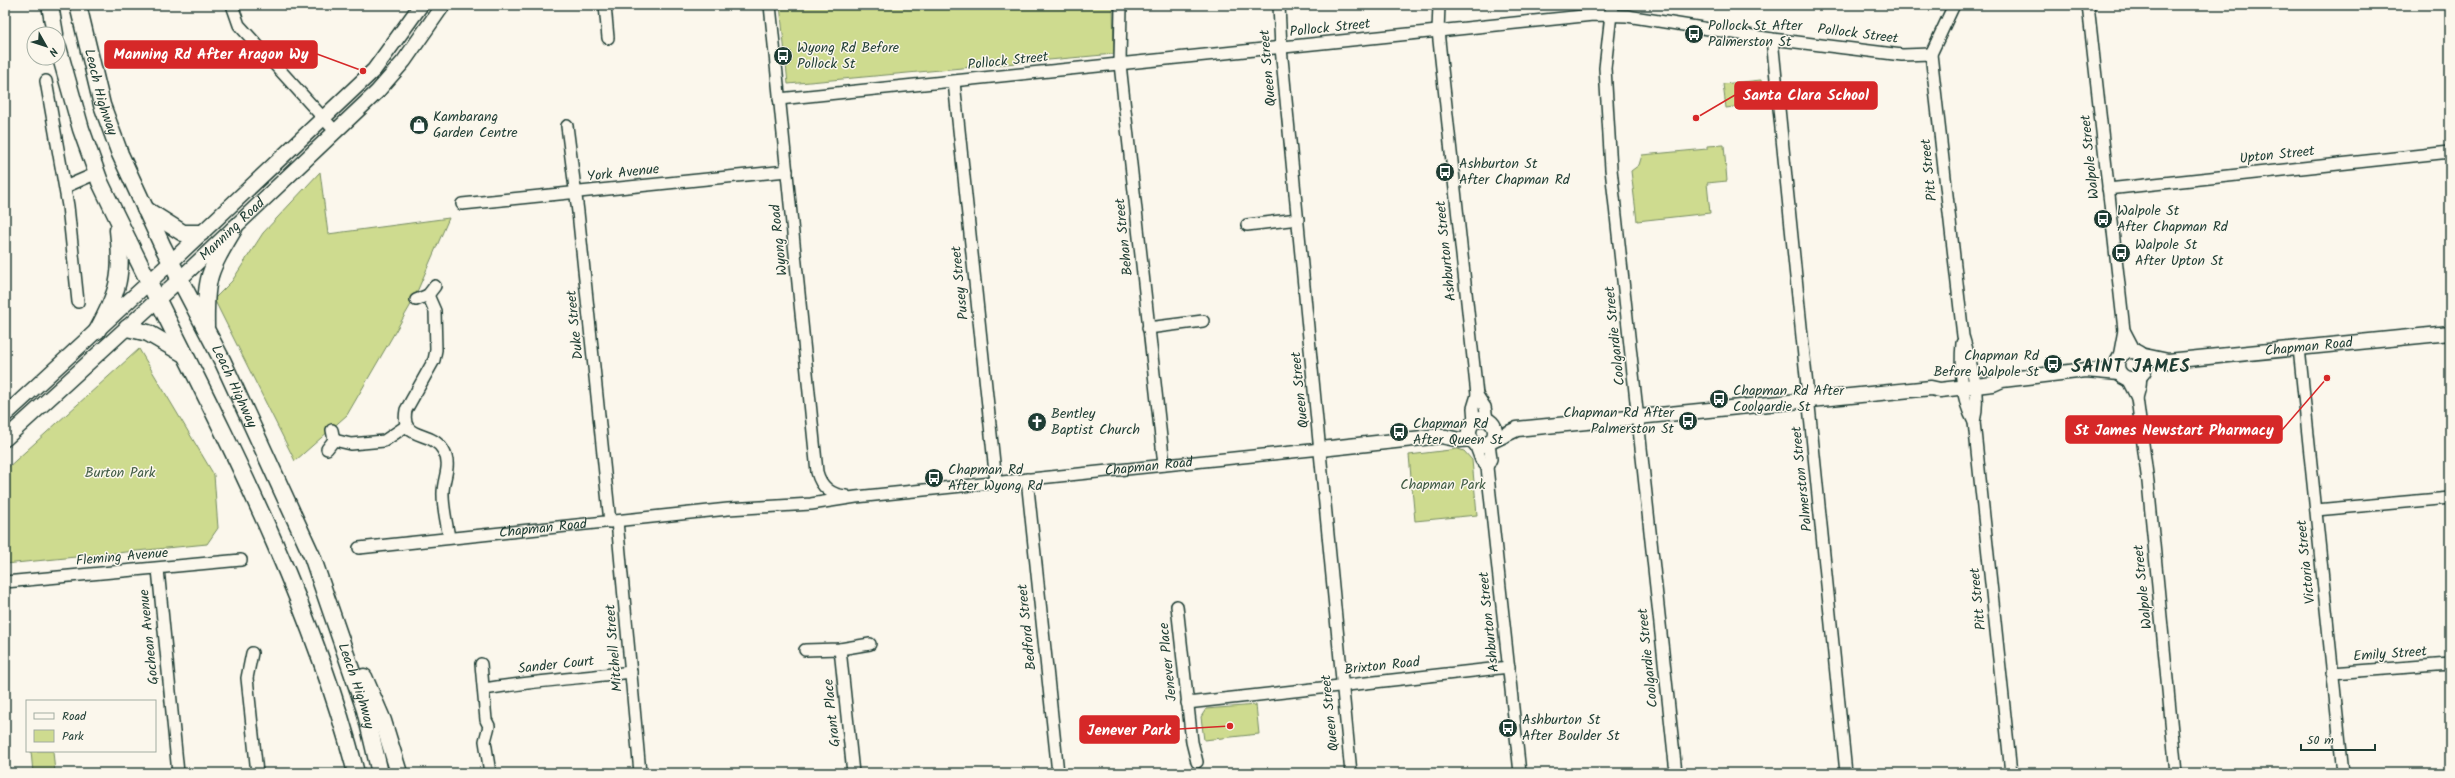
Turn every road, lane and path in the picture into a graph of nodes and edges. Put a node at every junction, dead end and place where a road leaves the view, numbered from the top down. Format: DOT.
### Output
graph roads {
  1 [pos="50,5"];
  2 [pos="78,5"];
  3 [pos="232,5"];
  4 [pos="421,5"];
  5 [pos="443,5"];
  6 [pos="605,5"];
  7 [pos="770,5"];
  8 [pos="1121,5"];
  9 [pos="1279,5"];
  10 [pos="1439,5"];
  11 [pos="1954,5"];
  12 [pos="2088,5"];
  13 [pos="1611,10"];
  14 [pos="54,26"];
  15 [pos="1438,31"];
  16 [pos="608,38"];
  17 [pos="1772,39"];
  18 [pos="1281,48"];
  19 [pos="1931,54"];
  20 [pos="1120,64"];
  21 [pos="63,66"];
  22 [pos="46,81"];
  23 [pos="954,82"];
  24 [pos="779,99"];
  25 [pos="322,117"];
  26 [pos="567,126"];
  27 [pos="335,131"];
  28 [pos="2450,152"];
  29 [pos="787,171"];
  30 [pos="97,174"];
  31 [pos="65,187"];
  32 [pos="2108,189"];
  33 [pos="576,193"];
  34 [pos="462,204"];
  35 [pos="144,208"];
  36 [pos="117,218"];
  37 [pos="1298,219"];
  38 [pos="1248,225"];
  39 [pos="234,229"];
  40 [pos="201,233"];
  41 [pos="171,262"];
  42 [pos="180,279"];
  43 [pos="148,283"];
  44 [pos="435,286"];
  45 [pos="428,295"];
  46 [pos="157,300"];
  47 [pos="416,300"];
  48 [pos="78,302"];
  49 [pos="1203,322"];
  50 [pos="127,328"];
  51 [pos="1148,328"];
  52 [pos="206,329"];
  53 [pos="2124,330"];
  54 [pos="97,331"];
  55 [pos="2450,333"];
  56 [pos="2299,348"];
  57 [pos="2138,354"];
  58 [pos="186,355"];
  59 [pos="2168,361"];
  60 [pos="2121,367"];
  61 [pos="2142,372"];
  62 [pos="1969,383"];
  63 [pos="2137,398"];
  64 [pos="1809,399"];
  65 [pos="5,414"];
  66 [pos="1638,416"];
  67 [pos="406,426"];
  68 [pos="1481,432"];
  69 [pos="5,439"];
  70 [pos="331,440"];
  71 [pos="1321,449"];
  72 [pos="1164,465"];
  73 [pos="817,472"];
  74 [pos="1027,479"];
  75 [pos="996,482"];
  76 [pos="856,497"];
  77 [pos="2450,498"];
  78 [pos="2316,510"];
  79 [pos="614,521"];
  80 [pos="448,538"];
  81 [pos="359,548"];
  82 [pos="312,556"];
  83 [pos="241,560"];
  84 [pos="158,570"];
  85 [pos="5,582"];
  86 [pos="1177,606"];
  87 [pos="870,644"];
  88 [pos="840,649"];
  89 [pos="805,650"];
  90 [pos="252,653"];
  91 [pos="481,664"];
  92 [pos="2450,664"];
  93 [pos="1509,666"];
  94 [pos="631,672"];
  95 [pos="2332,673"];
  96 [pos="1342,685"];
  97 [pos="484,689"];
  98 [pos="1187,703"];
  99 [pos="342,717"];
  100 [pos="1197,762"];
  101 [pos="178,773"];
  102 [pos="257,773"];
  103 [pos="349,773"];
  104 [pos="356,773"];
  105 [pos="380,773"];
  106 [pos="398,773"];
  107 [pos="490,773"];
  108 [pos="640,773"];
  109 [pos="853,773"];
  110 [pos="1058,773"];
  111 [pos="1351,773"];
  112 [pos="1520,773"];
  113 [pos="1676,773"];
  114 [pos="1846,773"];
  115 [pos="2011,773"];
  116 [pos="2176,773"];
  117 [pos="2343,773"];
  1 -- 14 [label="highway"];
  2 -- 35 [label="highway, Leach Highway"];
  3 -- 25 [label="street"];
  4 -- 25 [label="main road, Manning Road"];
  5 -- 27 [label="main road, Manning Road"];
  6 -- 16 [label="street"];
  7 -- 24 [label="street, Wyong Road"];
  8 -- 20 [label="street, Behan Street"];
  9 -- 18 [label="street, Queen Street"];
  10 -- 15 [label="street, Ashburton Street"];
  11 -- 19 [label="street"];
  12 -- 32 [label="street, Walpole Street"];
  13 -- 15 [label="street, Pollock Street"];
  13 -- 17 [label="street, Pollock Street"];
  13 -- 66 [label="street, Coolgardie Street"];
  15 -- 18 [label="street, Pollock Street"];
  15 -- 68 [label="street, Ashburton Street"];
  17 -- 19 [label="street, Pollock Street"];
  17 -- 64 [label="street, Palmerston Street"];
  18 -- 20 [label="street, Pollock Street"];
  18 -- 37 [label="street, Queen Street"];
  19 -- 62 [label="street, Pitt Street"];
  20 -- 23 [label="street, Pollock Street"];
  20 -- 51 [label="street, Behan Street"];
  21 -- 30 [label="highway, Leach Highway"];
  22 -- 31 [label="street"];
  23 -- 24 [label="street, Pollock Street"];
  23 -- 75 [label="street, Pusey Street"];
  24 -- 29 [label="street, Wyong Road"];
  25 -- 27 [label="street"];
  25 -- 40 [label="main road, Manning Road"];
  26 -- 33 [label="street, Duke Street"];
  27 -- 39 [label="main road, Manning Road"];
  28 -- 32 [label="street, Upton Street"];
  29 -- 33 [label="street, York Avenue"];
  29 -- 73 [label="street, Wyong Road"];
  30 -- 31 [label="street"];
  30 -- 36 [label="highway, Leach Highway"];
  31 -- 48 [label="street"];
  32 -- 53 [label="street, Walpole Street"];
  33 -- 34 [label="street, York Avenue"];
  33 -- 79 [label="street, Duke Street"];
  35 -- 40 [label="highway"];
  35 -- 41 [label="highway, Leach Highway"];
  36 -- 43 [label="highway, Leach Highway"];
  36 -- 54 [label="highway"];
  37 -- 38 [label="street"];
  37 -- 71 [label="street, Queen Street"];
  39 -- 42 [label="main road, Manning Road"];
  39 -- 52 [label="highway"];
  40 -- 41 [label="main road, Manning Road"];
  41 -- 42 [label="highway, Leach Highway"];
  41 -- 43 [label="main road, Manning Road"];
  42 -- 46 [label="main road, Manning Road"];
  42 -- 52 [label="highway, Leach Highway"];
  43 -- 46 [label="highway, Leach Highway"];
  43 -- 54 [label="main road, Manning Road"];
  44 -- 45 [label="street"];
  45 -- 47 [label="street"];
  45 -- 67 [label="street"];
  46 -- 50 [label="main road, Manning Road"];
  46 -- 58 [label="highway, Leach Highway"];
  49 -- 51 [label="street"];
  50 -- 58 [label="highway"];
  50 -- 69 [label="main road, Manning Road"];
  51 -- 72 [label="street, Behan Street"];
  52 -- 82 [label="highway, Leach Highway"];
  53 -- 57 [label="street, Walpole Street"];
  53 -- 60 [label="street, Walpole Street"];
  54 -- 65 [label="main road, Manning Road"];
  55 -- 56 [label="main road, Chapman Road"];
  56 -- 59 [label="main road, Chapman Road"];
  56 -- 78 [label="street, Victoria Street"];
  57 -- 59 [label="main road, Chapman Road"];
  57 -- 60 [label="main road"];
  57 -- 61 [label="main road"];
  58 -- 99 [label="highway, Leach Highway"];
  59 -- 61 [label="main road, Chapman Road"];
  60 -- 61 [label="main road"];
  60 -- 62 [label="main road, Chapman Road"];
  60 -- 63 [label="street, Walpole Street"];
  61 -- 63 [label="street, Walpole Street"];
  62 -- 64 [label="main road, Chapman Road"];
  62 -- 115 [label="street, Pitt Street"];
  63 -- 116 [label="street, Walpole Street"];
  64 -- 66 [label="main road, Chapman Road"];
  64 -- 114 [label="street, Palmerston Street"];
  66 -- 68 [label="main road, Chapman Road"];
  66 -- 113 [label="street, Coolgardie Street"];
  67 -- 70 [label="street"];
  67 -- 80 [label="street"];
  68 -- 71 [label="main road, Chapman Road"];
  68 -- 93 [label="street, Ashburton Street"];
  71 -- 72 [label="street, Chapman Road"];
  71 -- 96 [label="street, Queen Street"];
  72 -- 74 [label="street, Chapman Road"];
  73 -- 76 [label="street, Chapman Road"];
  74 -- 75 [label="street, Chapman Road"];
  74 -- 110 [label="street, Bedford Street"];
  75 -- 76 [label="street, Chapman Road"];
  76 -- 79 [label="street, Chapman Road"];
  77 -- 78 [label="street"];
  78 -- 95 [label="street, Victoria Street"];
  79 -- 80 [label="street, Chapman Road"];
  79 -- 94 [label="street, Mitchell Street"];
  80 -- 81 [label="street, Chapman Road"];
  82 -- 105 [label="highway, Leach Highway"];
  82 -- 106 [label="highway"];
  83 -- 84 [label="street, Fleming Avenue"];
  84 -- 85 [label="street, Fleming Avenue"];
  84 -- 101 [label="street, Gochean Avenue"];
  86 -- 98 [label="street, Jenever Place"];
  87 -- 88 [label="street"];
  88 -- 89 [label="street"];
  88 -- 109 [label="street, Grant Place"];
  90 -- 102 [label="street"];
  91 -- 97 [label="street"];
  92 -- 95 [label="street, Emily Street"];
  93 -- 96 [label="street, Brixton Road"];
  93 -- 112 [label="street, Ashburton Street"];
  94 -- 97 [label="street, Sander Court"];
  94 -- 108 [label="street, Mitchell Street"];
  95 -- 117 [label="street, Victoria Street"];
  96 -- 98 [label="street, Brixton Road"];
  96 -- 111 [label="street, Queen Street"];
  97 -- 107 [label="street"];
  98 -- 100 [label="street, Jenever Place"];
  99 -- 103 [label="highway"];
  99 -- 104 [label="highway, Leach Highway"];
}
